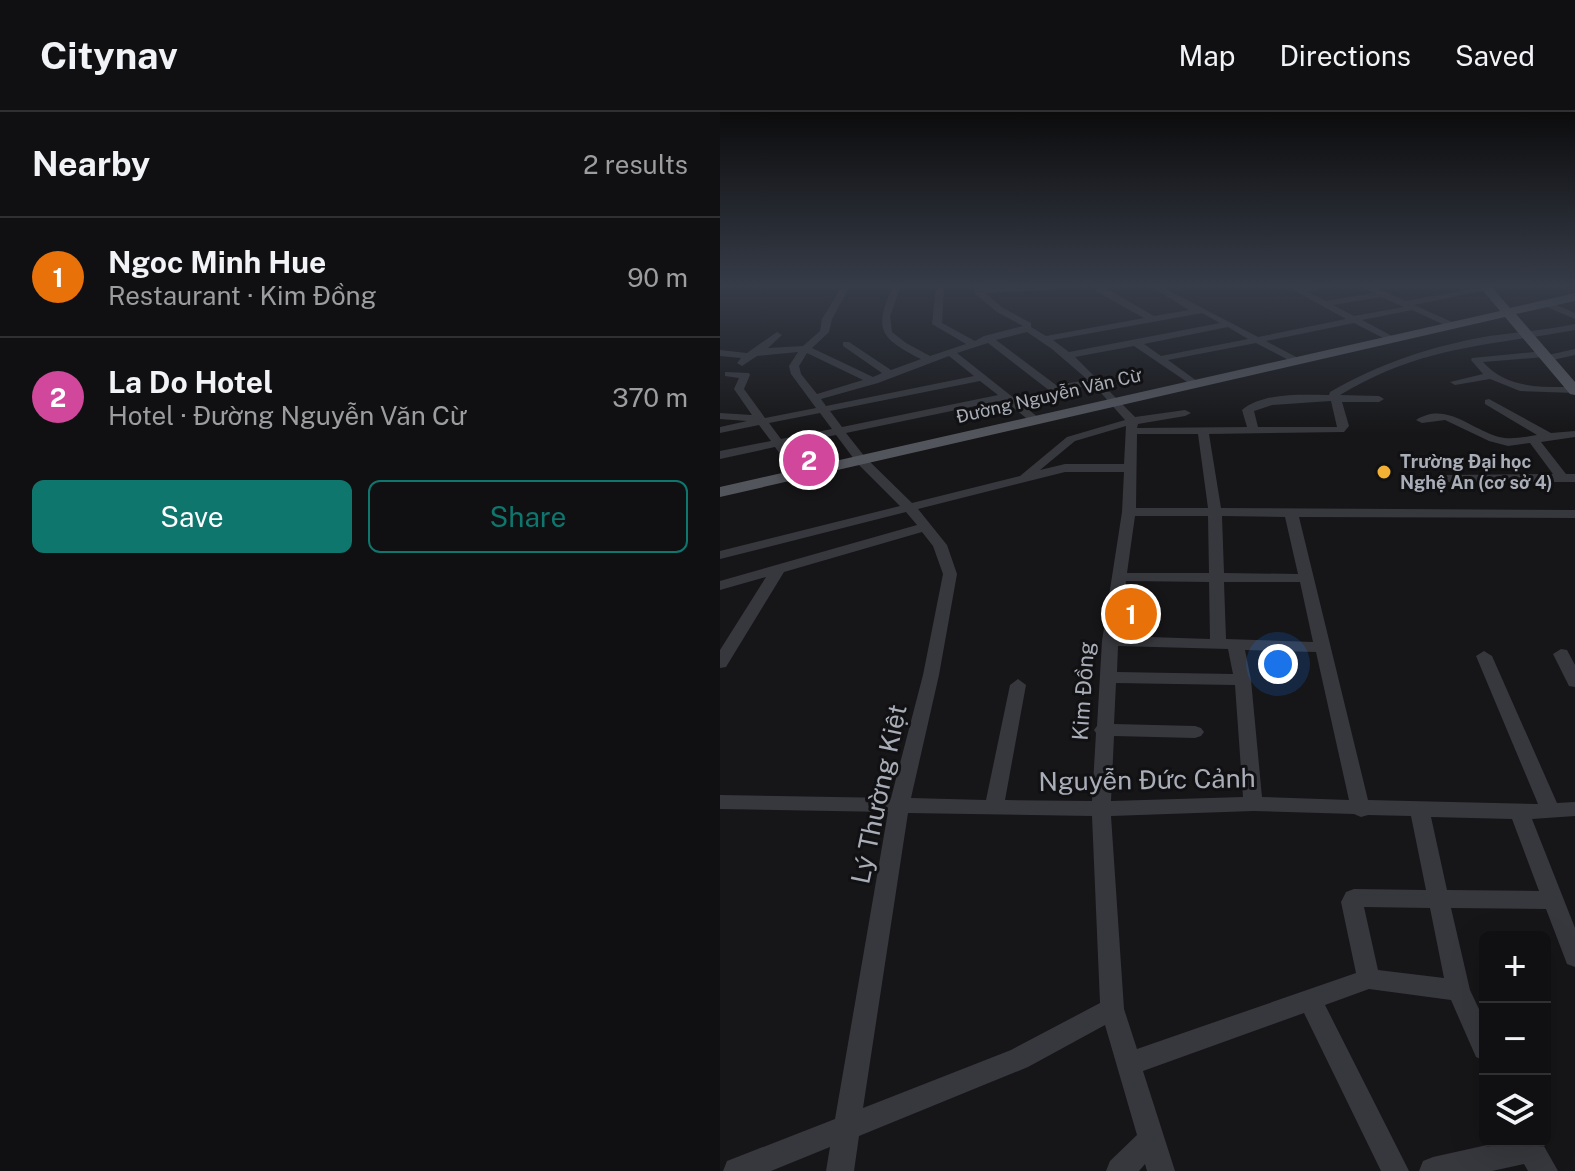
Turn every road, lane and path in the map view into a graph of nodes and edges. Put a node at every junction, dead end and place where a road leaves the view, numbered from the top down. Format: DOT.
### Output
graph roads {
  1 [pos="777,335"];
  2 [pos="820,335"];
  3 [pos="888,335"];
  4 [pos="958,335"];
  5 [pos="993,335"];
  6 [pos="1040,335"];
  7 [pos="1064,335"];
  8 [pos="1175,335"];
  9 [pos="1251,335"];
  10 [pos="1280,335"];
  11 [pos="1384,335"];
  12 [pos="1400,335"];
  13 [pos="1525,335"];
  14 [pos="1527,335"];
  15 [pos="987,338"];
  16 [pos="1389,338"];
  17 [pos="1045,339"];
  18 [pos="1259,340"];
  19 [pos="972,343"];
  20 [pos="1137,343"];
  21 [pos="846,344"];
  22 [pos="804,350"];
  23 [pos="950,352"];
  24 [pos="1575,352"];
  25 [pos="720,353"];
  26 [pos="753,353"];
  27 [pos="1065,356"];
  28 [pos="1546,356"];
  29 [pos="1160,359"];
  30 [pos="930,360"];
  31 [pos="1294,360"];
  32 [pos="890,374"];
  33 [pos="1489,376"];
  34 [pos="724,377"];
  35 [pos="980,378"];
  36 [pos="874,381"];
  37 [pos="1095,382"];
  38 [pos="1455,382"];
  39 [pos="1193,383"];
  40 [pos="1574,390"];
  41 [pos="1334,396"];
  42 [pos="1005,397"];
  43 [pos="1302,397"];
  44 [pos="1379,399"];
  45 [pos="1115,401"];
  46 [pos="1489,402"];
  47 [pos="818,403"];
  48 [pos="1185,413"];
  49 [pos="720,416"];
  50 [pos="760,420"];
  51 [pos="1035,420"];
  52 [pos="1422,420"];
  53 [pos="1131,426"];
  54 [pos="720,430"];
  55 [pos="839,430"];
  56 [pos="1253,430"];
  57 [pos="1203,431"];
  58 [pos="1575,434"];
  59 [pos="1550,438"];
  60 [pos="1534,440"];
  61 [pos="778,443"];
  62 [pos="720,455"];
  63 [pos="861,460"];
  64 [pos="1129,468"];
  65 [pos="800,474"];
  66 [pos="1024,478"];
  67 [pos="1568,478"];
  68 [pos="1447,479"];
  69 [pos="720,492"];
  70 [pos="910,508"];
  71 [pos="1129,512"];
  72 [pos="1215,512"];
  73 [pos="1291,513"];
  74 [pos="1575,514"];
  75 [pos="925,527"];
  76 [pos="720,555"];
  77 [pos="779,568"];
  78 [pos="1120,577"];
  79 [pos="1216,578"];
  80 [pos="1307,578"];
  81 [pos="720,586"];
  82 [pos="1110,641"];
  83 [pos="1227,646"];
  84 [pos="1324,647"];
  85 [pos="1561,654"];
  86 [pos="1484,656"];
  87 [pos="720,663"];
  88 [pos="1107,677"];
  89 [pos="1243,680"];
  90 [pos="1575,682"];
  91 [pos="1018,685"];
  92 [pos="1103,730"];
  93 [pos="1195,732"];
  94 [pos="720,802"];
  95 [pos="1253,804"];
  96 [pos="899,806"];
  97 [pos="994,807"];
  98 [pos="1101,809"];
  99 [pos="1575,809"];
  100 [pos="1361,810"];
  101 [pos="1551,810"];
  102 [pos="1420,811"];
  103 [pos="1519,812"];
  104 [pos="1441,900"];
  105 [pos="1553,900"];
  106 [pos="1575,957"];
  107 [pos="1369,979"];
  108 [pos="1458,990"];
  109 [pos="1310,1001"];
  110 [pos="1112,1009"];
  111 [pos="1479,1036"];
  112 [pos="1129,1064"];
  113 [pos="847,1127"];
  114 [pos="1151,1139"];
  115 [pos="1533,1154"];
  116 [pos="737,1171"];
  117 [pos="840,1171"];
  118 [pos="1120,1171"];
  119 [pos="1161,1171"];
  120 [pos="1395,1171"];
  121 [pos="1433,1171"];
  1 -- 26 [label="street"];
  2 -- 22 [label="street"];
  3 -- 30 [label="street"];
  4 -- 19 [label="street"];
  5 -- 15 [label="street"];
  6 -- 17 [label="street"];
  7 -- 17 [label="street"];
  8 -- 20 [label="street"];
  9 -- 18 [label="street"];
  10 -- 18 [label="street"];
  11 -- 16 [label="street"];
  12 -- 16 [label="main road, Đường Nguyễn Văn Cừ"];
  13 -- 41 [label="street"];
  14 -- 28 [label="main road"];
  15 -- 19 [label="street"];
  15 -- 37 [label="street"];
  16 -- 31 [label="main road, Đường Nguyễn Văn Cừ"];
  17 -- 27 [label="street"];
  18 -- 29 [label="street"];
  18 -- 31 [label="street"];
  19 -- 23 [label="street"];
  20 -- 27 [label="street"];
  20 -- 29 [label="street"];
  21 -- 32 [label="street"];
  22 -- 26 [label="street"];
  22 -- 36 [label="street"];
  22 -- 47 [label="street, Lý Thường Kiệt"];
  23 -- 30 [label="street"];
  23 -- 35 [label="street"];
  24 -- 28 [label="street"];
  25 -- 26 [label="street"];
  26 -- 34 [label="street"];
  27 -- 37 [label="street"];
  28 -- 33 [label="street"];
  28 -- 40 [label="main road"];
  29 -- 39 [label="street"];
  30 -- 32 [label="street"];
  31 -- 39 [label="main road, Đường Nguyễn Văn Cừ"];
  32 -- 36 [label="street"];
  33 -- 38 [label="street"];
  33 -- 40 [label="street"];
  34 -- 50 [label="street"];
  35 -- 42 [label="street"];
  35 -- 47 [label="street"];
  36 -- 47 [label="street"];
  37 -- 45 [label="street"];
  39 -- 45 [label="main road, Đường Nguyễn Văn Cừ"];
  41 -- 43 [label="street"];
  41 -- 44 [label="street"];
  41 -- 56 [label="street"];
  41 -- 56 [label="street"];
  42 -- 51 [label="street"];
  42 -- 55 [label="street"];
  45 -- 51 [label="main road, Đường Nguyễn Văn Cừ"];
  45 -- 53 [label="street"];
  46 -- 59 [label="street"];
  47 -- 50 [label="street"];
  47 -- 55 [label="street, Lý Thường Kiệt"];
  48 -- 53 [label="street"];
  49 -- 50 [label="street"];
  50 -- 54 [label="street"];
  50 -- 61 [label="street"];
  51 -- 63 [label="main road, Đường Nguyễn Văn Cừ"];
  52 -- 60 [label="street"];
  53 -- 57 [label="street"];
  53 -- 64 [label="street, Kim Đồng"];
  53 -- 66 [label="street"];
  55 -- 61 [label="street"];
  55 -- 63 [label="street, Lý Thường Kiệt"];
  56 -- 57 [label="street"];
  57 -- 72 [label="street"];
  58 -- 59 [label="street"];
  59 -- 60 [label="street"];
  60 -- 67 [label="street"];
  61 -- 62 [label="street"];
  61 -- 65 [label="street"];
  63 -- 65 [label="main road, Đường Nguyễn Văn Cừ"];
  63 -- 70 [label="street, Lý Thường Kiệt"];
  64 -- 66 [label="street"];
  64 -- 71 [label="street, Kim Đồng"];
  65 -- 69 [label="main road, Đường Nguyễn Văn Cừ"];
  66 -- 70 [label="street"];
  67 -- 68 [label="street"];
  70 -- 75 [label="street, Lý Thường Kiệt"];
  70 -- 76 [label="street"];
  71 -- 72 [label="street"];
  71 -- 78 [label="street, Kim Đồng"];
  72 -- 73 [label="street"];
  72 -- 79 [label="street"];
  73 -- 74 [label="street"];
  73 -- 80 [label="street"];
  75 -- 77 [label="street"];
  75 -- 96 [label="street, Lý Thường Kiệt"];
  77 -- 81 [label="street"];
  77 -- 87 [label="street"];
  78 -- 79 [label="street"];
  78 -- 82 [label="street, Kim Đồng"];
  79 -- 80 [label="street"];
  79 -- 83 [label="street"];
  80 -- 84 [label="street"];
  82 -- 83 [label="street"];
  82 -- 88 [label="street, Kim Đồng"];
  83 -- 84 [label="street"];
  83 -- 89 [label="street"];
  84 -- 100 [label="street"];
  85 -- 90 [label="street"];
  86 -- 101 [label="street"];
  88 -- 89 [label="street"];
  88 -- 92 [label="street, Kim Đồng"];
  89 -- 95 [label="street"];
  91 -- 97 [label="street"];
  92 -- 93 [label="street"];
  92 -- 98 [label="street, Kim Đồng"];
  94 -- 96 [label="street, Nguyễn Đức Cảnh"];
  95 -- 98 [label="street, Nguyễn Đức Cảnh"];
  95 -- 100 [label="street, Nguyễn Đức Cảnh"];
  96 -- 97 [label="street, Nguyễn Đức Cảnh"];
  96 -- 113 [label="street, Lý Thường Kiệt"];
  97 -- 98 [label="street, Nguyễn Đức Cảnh"];
  98 -- 110 [label="street, Kim Đồng"];
  99 -- 101 [label="street, Nguyễn Đức Cảnh"];
  100 -- 102 [label="street, Nguyễn Đức Cảnh"];
  101 -- 103 [label="street, Nguyễn Đức Cảnh"];
  102 -- 103 [label="street, Nguyễn Đức Cảnh"];
  102 -- 104 [label="street"];
  103 -- 105 [label="street"];
  104 -- 105 [label="street"];
  104 -- 107 [label="street"];
  104 -- 108 [label="street"];
  105 -- 106 [label="street"];
  107 -- 108 [label="street"];
  107 -- 109 [label="street"];
  108 -- 111 [label="street"];
  109 -- 112 [label="street"];
  109 -- 120 [label="street"];
  110 -- 112 [label="street, Kim Đồng"];
  110 -- 113 [label="street"];
  112 -- 114 [label="street, Kim Đồng"];
  113 -- 116 [label="street"];
  113 -- 117 [label="street, Lý Thường Kiệt"];
  114 -- 118 [label="street"];
  114 -- 119 [label="street, Kim Đồng"];
  115 -- 121 [label="street"];
}
